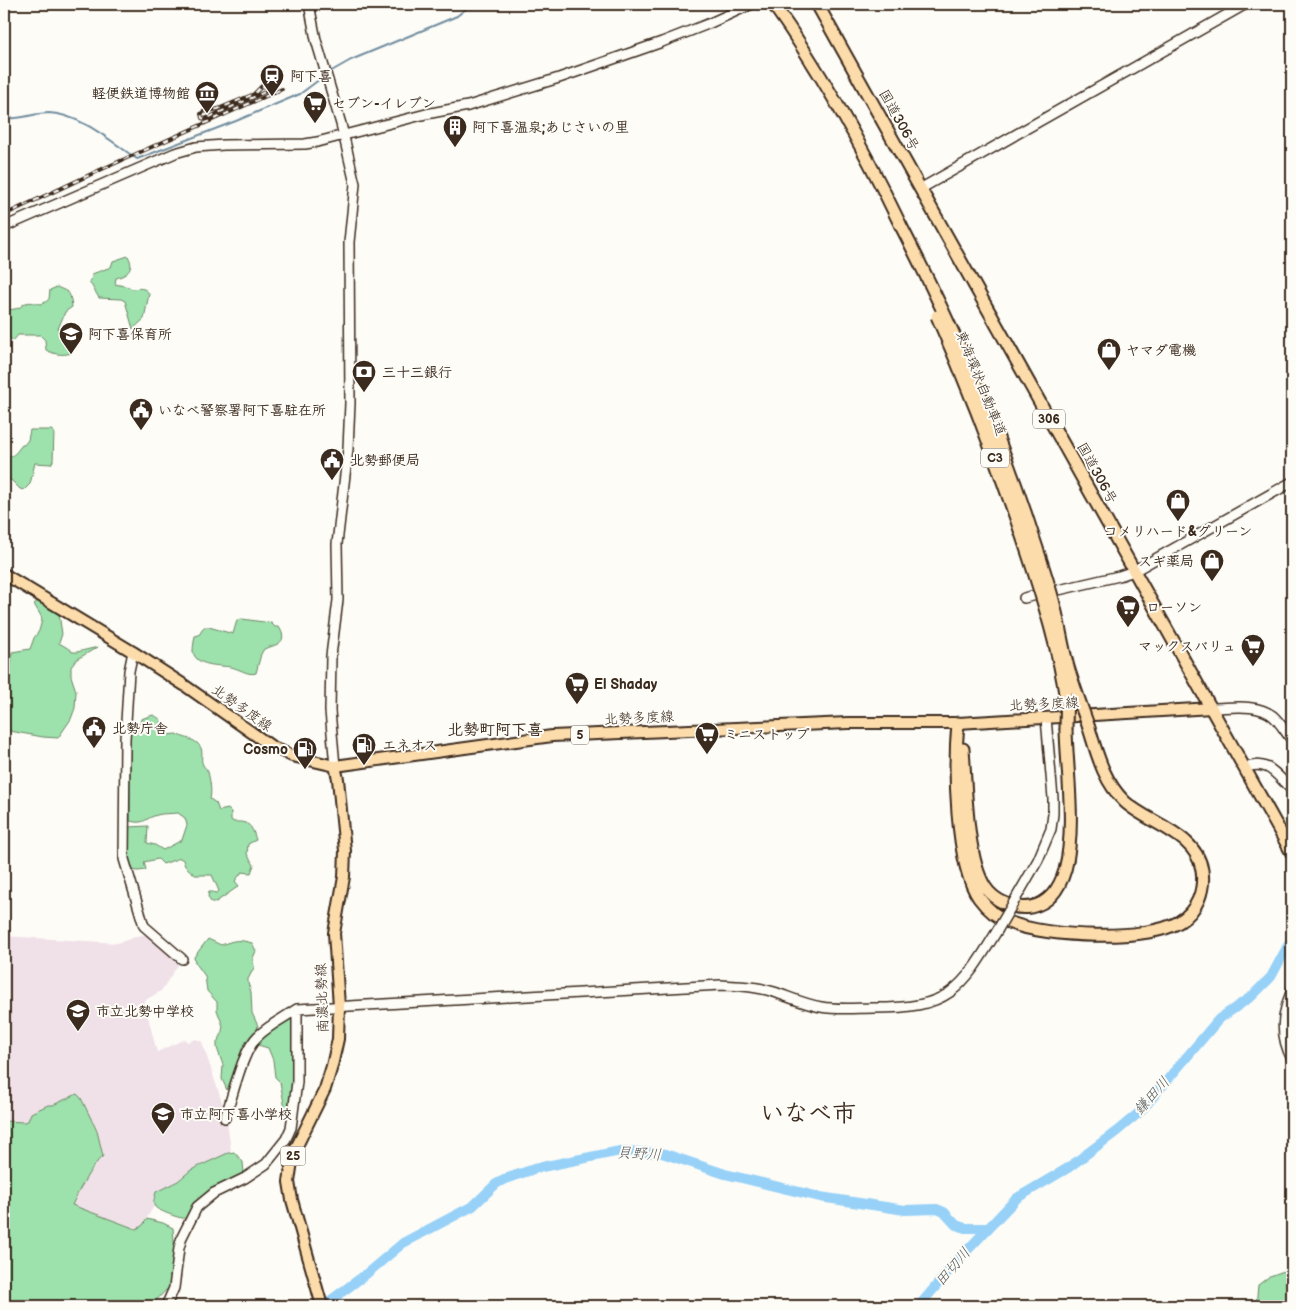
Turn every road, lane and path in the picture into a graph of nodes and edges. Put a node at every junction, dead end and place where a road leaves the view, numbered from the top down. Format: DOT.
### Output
graph roads {
  1 [pos="308,4"];
  2 [pos="752,4"];
  3 [pos="773,4"];
  4 [pos="817,4"];
  5 [pos="1246,4"];
  6 [pos="343,136"];
  7 [pos="920,189"];
  8 [pos="900,224"];
  9 [pos="4,227"];
  10 [pos="1292,482"];
  11 [pos="1134,571"];
  12 [pos="4,574"];
  13 [pos="1024,598"];
  14 [pos="133,652"];
  15 [pos="1212,708"];
  16 [pos="1046,718"];
  17 [pos="958,723"];
  18 [pos="1292,740"];
  19 [pos="335,766"];
  20 [pos="1245,768"];
  21 [pos="1292,790"];
  22 [pos="1292,853"];
  23 [pos="182,959"];
  24 [pos="1292,990"];
  25 [pos="340,1006"];
  26 [pos="297,1009"];
  27 [pos="1292,1059"];
  28 [pos="225,1118"];
  29 [pos="166,1306"];
  30 [pos="322,1306"];
  1 -- 6 [label="street"];
  2 -- 6 [label="street"];
  3 -- 8 [label="highway, 東海環状自動車道 / C3"];
  4 -- 7 [label="highway, 国道306号 / 306"];
  5 -- 7 [label="street"];
  6 -- 9 [label="street"];
  6 -- 19 [label="street"];
  7 -- 11 [label="highway, 国道306号 / 306"];
  8 -- 17 [label="highway, 東海環状自動車道 / C3, bridge"];
  8 -- 17 [label="highway, 東海環状自動車道 / C3, bridge"];
  10 -- 11 [label="street"];
  11 -- 13 [label="street"];
  11 -- 15 [label="highway, 国道306号 / 306"];
  12 -- 14 [label="main road, 北勢多度線 / 5"];
  14 -- 19 [label="main road, 北勢多度線 / 5"];
  14 -- 23 [label="street"];
  15 -- 16 [label="main road, 北勢多度線 / 5"];
  15 -- 18 [label="street"];
  15 -- 20 [label="highway, 国道306号 / 306"];
  16 -- 17 [label="main road, 北勢多度線 / 5"];
  16 -- 25 [label="street, bridge"];
  17 -- 19 [label="main road, 北勢多度線 / 5"];
  19 -- 25 [label="main road, 南濃北勢線 / 25"];
  20 -- 21 [label="street"];
  20 -- 22 [label="highway, 国道306号 / 306"];
  24 -- 27 [label="street"];
  25 -- 26 [label="street"];
  25 -- 30 [label="main road, 南濃北勢線 / 25"];
  26 -- 28 [label="street"];
  26 -- 29 [label="street"];
}
